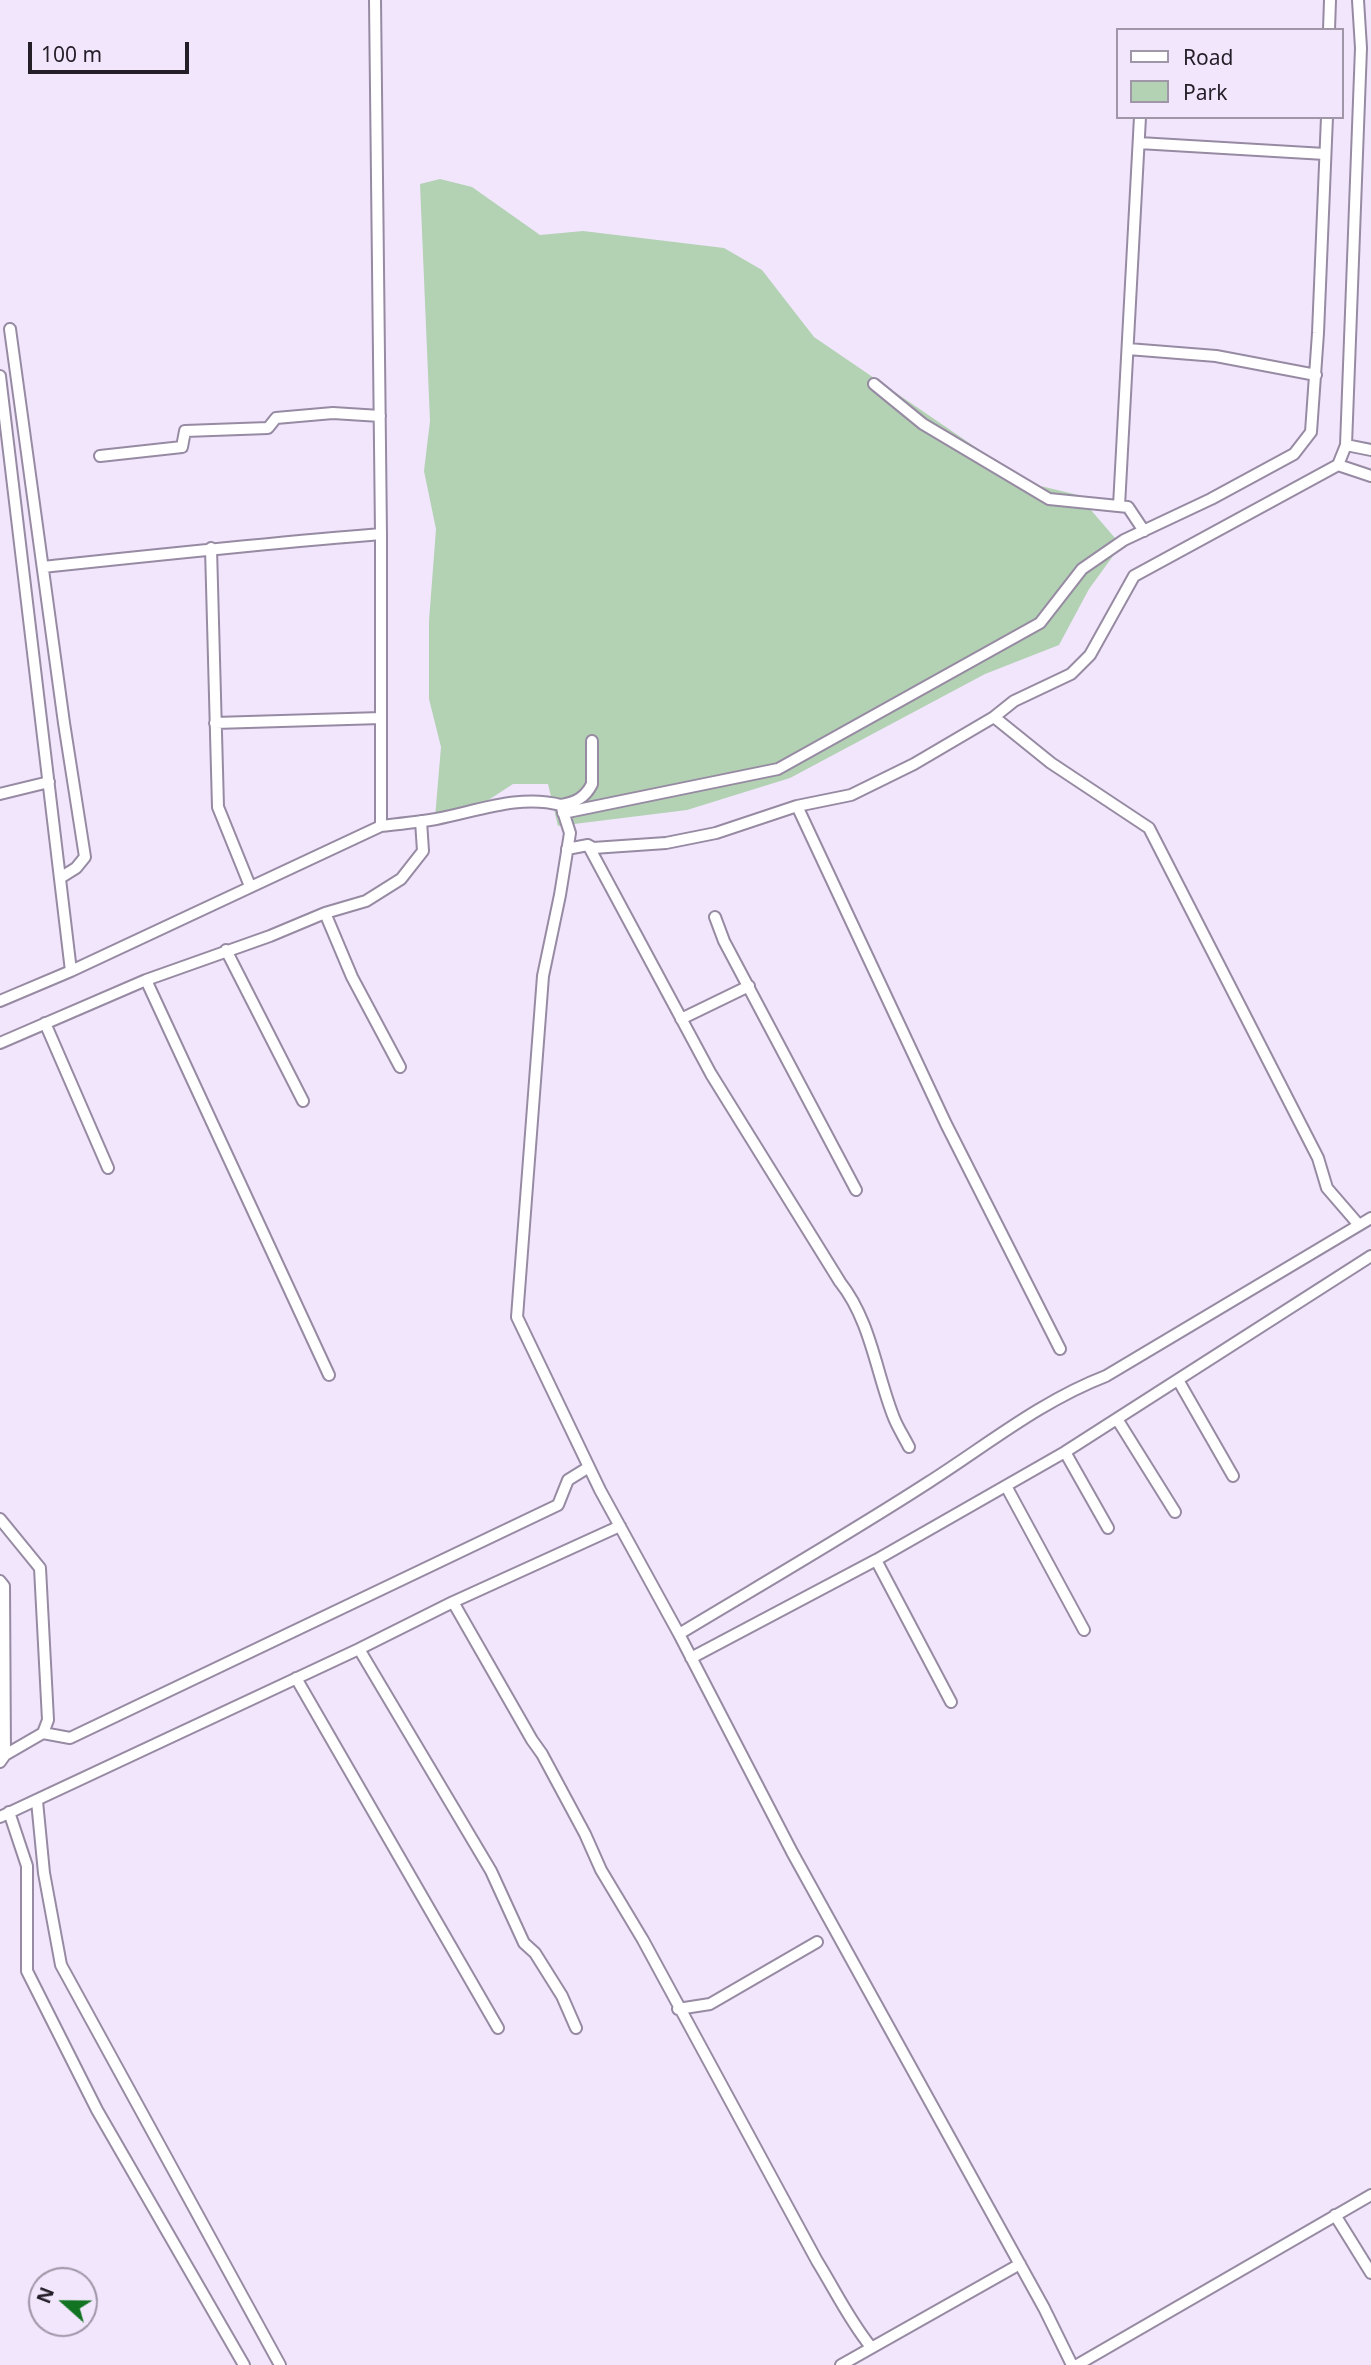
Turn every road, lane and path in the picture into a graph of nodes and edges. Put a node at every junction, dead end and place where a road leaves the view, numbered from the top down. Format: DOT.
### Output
graph roads {
  1 [pos="375,0"];
  2 [pos="1330,0"];
  3 [pos="1358,0"];
  4 [pos="1329,28"];
  5 [pos="1367,49"];
  6 [pos="1140,119"];
  7 [pos="1327,119"];
  8 [pos="1139,143"];
  9 [pos="1325,154"];
  10 [pos="10,329"];
  11 [pos="1128,349"];
  12 [pos="1316,375"];
  13 [pos="0,376"];
  14 [pos="874,384"];
  15 [pos="380,416"];
  16 [pos="1346,445"];
  17 [pos="1371,450"];
  18 [pos="100,456"];
  19 [pos="1338,465"];
  20 [pos="1371,476"];
  21 [pos="1119,506"];
  22 [pos="1144,531"];
  23 [pos="381,534"];
  24 [pos="211,548"];
  25 [pos="43,566"];
  26 [pos="994,717"];
  27 [pos="381,718"];
  28 [pos="215,723"];
  29 [pos="592,741"];
  30 [pos="49,782"];
  31 [pos="0,794"];
  32 [pos="797,806"];
  33 [pos="562,809"];
  34 [pos="421,821"];
  35 [pos="381,826"];
  36 [pos="588,845"];
  37 [pos="567,849"];
  38 [pos="60,878"];
  39 [pos="250,886"];
  40 [pos="325,913"];
  41 [pos="715,917"];
  42 [pos="226,950"];
  43 [pos="71,971"];
  44 [pos="146,980"];
  45 [pos="749,986"];
  46 [pos="0,1001"];
  47 [pos="681,1019"];
  48 [pos="45,1023"];
  49 [pos="0,1043"];
  50 [pos="400,1067"];
  51 [pos="303,1101"];
  52 [pos="108,1167"];
  53 [pos="856,1191"];
  54 [pos="1371,1218"];
  55 [pos="1359,1225"];
  56 [pos="1371,1256"];
  57 [pos="1060,1349"];
  58 [pos="329,1376"];
  59 [pos="1178,1380"];
  60 [pos="1117,1419"];
  61 [pos="909,1447"];
  62 [pos="1065,1452"];
  63 [pos="589,1468"];
  64 [pos="1233,1476"];
  65 [pos="1006,1486"];
  66 [pos="1175,1512"];
  67 [pos="0,1519"];
  68 [pos="620,1526"];
  69 [pos="1108,1528"];
  70 [pos="876,1560"];
  71 [pos="0,1581"];
  72 [pos="453,1602"];
  73 [pos="1083,1630"];
  74 [pos="679,1634"];
  75 [pos="359,1649"];
  76 [pos="691,1658"];
  77 [pos="296,1678"];
  78 [pos="951,1702"];
  79 [pos="43,1733"];
  80 [pos="3,1758"];
  81 [pos="37,1801"];
  82 [pos="5,1814"];
  83 [pos="817,1942"];
  84 [pos="678,2008"];
  85 [pos="498,2028"];
  86 [pos="576,2028"];
  87 [pos="1371,2195"];
  88 [pos="1335,2215"];
  89 [pos="1020,2264"];
  90 [pos="1371,2273"];
  91 [pos="871,2347"];
  92 [pos="244,2365"];
  93 [pos="279,2365"];
  94 [pos="841,2365"];
  95 [pos="1075,2365"];
  1 -- 15 [label="street"];
  2 -- 4 [label="street"];
  3 -- 5 [label="street"];
  5 -- 16 [label="street"];
  6 -- 8 [label="street"];
  7 -- 9 [label="street"];
  8 -- 9 [label="street"];
  8 -- 11 [label="street"];
  9 -- 12 [label="street"];
  10 -- 25 [label="street"];
  11 -- 12 [label="street"];
  11 -- 21 [label="street"];
  12 -- 22 [label="street"];
  13 -- 30 [label="street"];
  14 -- 21 [label="street"];
  15 -- 18 [label="street"];
  15 -- 23 [label="street"];
  16 -- 17 [label="street"];
  16 -- 19 [label="street"];
  19 -- 20 [label="street"];
  19 -- 26 [label="street"];
  21 -- 22 [label="street"];
  22 -- 33 [label="street"];
  23 -- 24 [label="street"];
  23 -- 27 [label="street"];
  24 -- 25 [label="street"];
  24 -- 28 [label="street"];
  25 -- 38 [label="street"];
  26 -- 32 [label="street"];
  26 -- 55 [label="street"];
  27 -- 28 [label="street"];
  27 -- 35 [label="street"];
  28 -- 39 [label="street"];
  29 -- 33 [label="street"];
  30 -- 31 [label="street"];
  30 -- 38 [label="street"];
  32 -- 36 [label="street"];
  32 -- 57 [label="street"];
  33 -- 34 [label="street"];
  33 -- 37 [label="street"];
  34 -- 35 [label="street"];
  34 -- 40 [label="street"];
  35 -- 39 [label="street"];
  36 -- 37 [label="street"];
  36 -- 47 [label="street"];
  37 -- 63 [label="street"];
  38 -- 43 [label="street"];
  39 -- 43 [label="street"];
  40 -- 42 [label="street"];
  40 -- 50 [label="street"];
  41 -- 45 [label="street"];
  42 -- 44 [label="street"];
  42 -- 51 [label="street"];
  43 -- 46 [label="street"];
  44 -- 48 [label="street"];
  44 -- 58 [label="street"];
  45 -- 47 [label="street"];
  45 -- 53 [label="street"];
  47 -- 61 [label="street"];
  48 -- 49 [label="street"];
  48 -- 52 [label="street"];
  54 -- 55 [label="street"];
  55 -- 74 [label="street"];
  56 -- 59 [label="street"];
  59 -- 60 [label="street"];
  59 -- 64 [label="street"];
  60 -- 62 [label="street"];
  60 -- 66 [label="street"];
  62 -- 65 [label="street"];
  62 -- 69 [label="street"];
  63 -- 68 [label="street"];
  63 -- 79 [label="street"];
  65 -- 70 [label="street"];
  65 -- 73 [label="street"];
  67 -- 79 [label="street"];
  68 -- 72 [label="street"];
  68 -- 74 [label="street"];
  70 -- 76 [label="street"];
  70 -- 78 [label="street"];
  71 -- 80 [label="street"];
  72 -- 75 [label="street"];
  72 -- 84 [label="street"];
  74 -- 76 [label="street"];
  75 -- 77 [label="street"];
  75 -- 86 [label="street"];
  76 -- 89 [label="street"];
  77 -- 81 [label="street"];
  77 -- 85 [label="street"];
  79 -- 80 [label="street"];
  81 -- 82 [label="street"];
  81 -- 93 [label="street"];
  82 -- 92 [label="street"];
  83 -- 84 [label="street"];
  84 -- 91 [label="street"];
  87 -- 88 [label="street"];
  88 -- 90 [label="street"];
  88 -- 95 [label="street"];
  89 -- 91 [label="street"];
  89 -- 95 [label="street"];
  91 -- 94 [label="street"];
}
